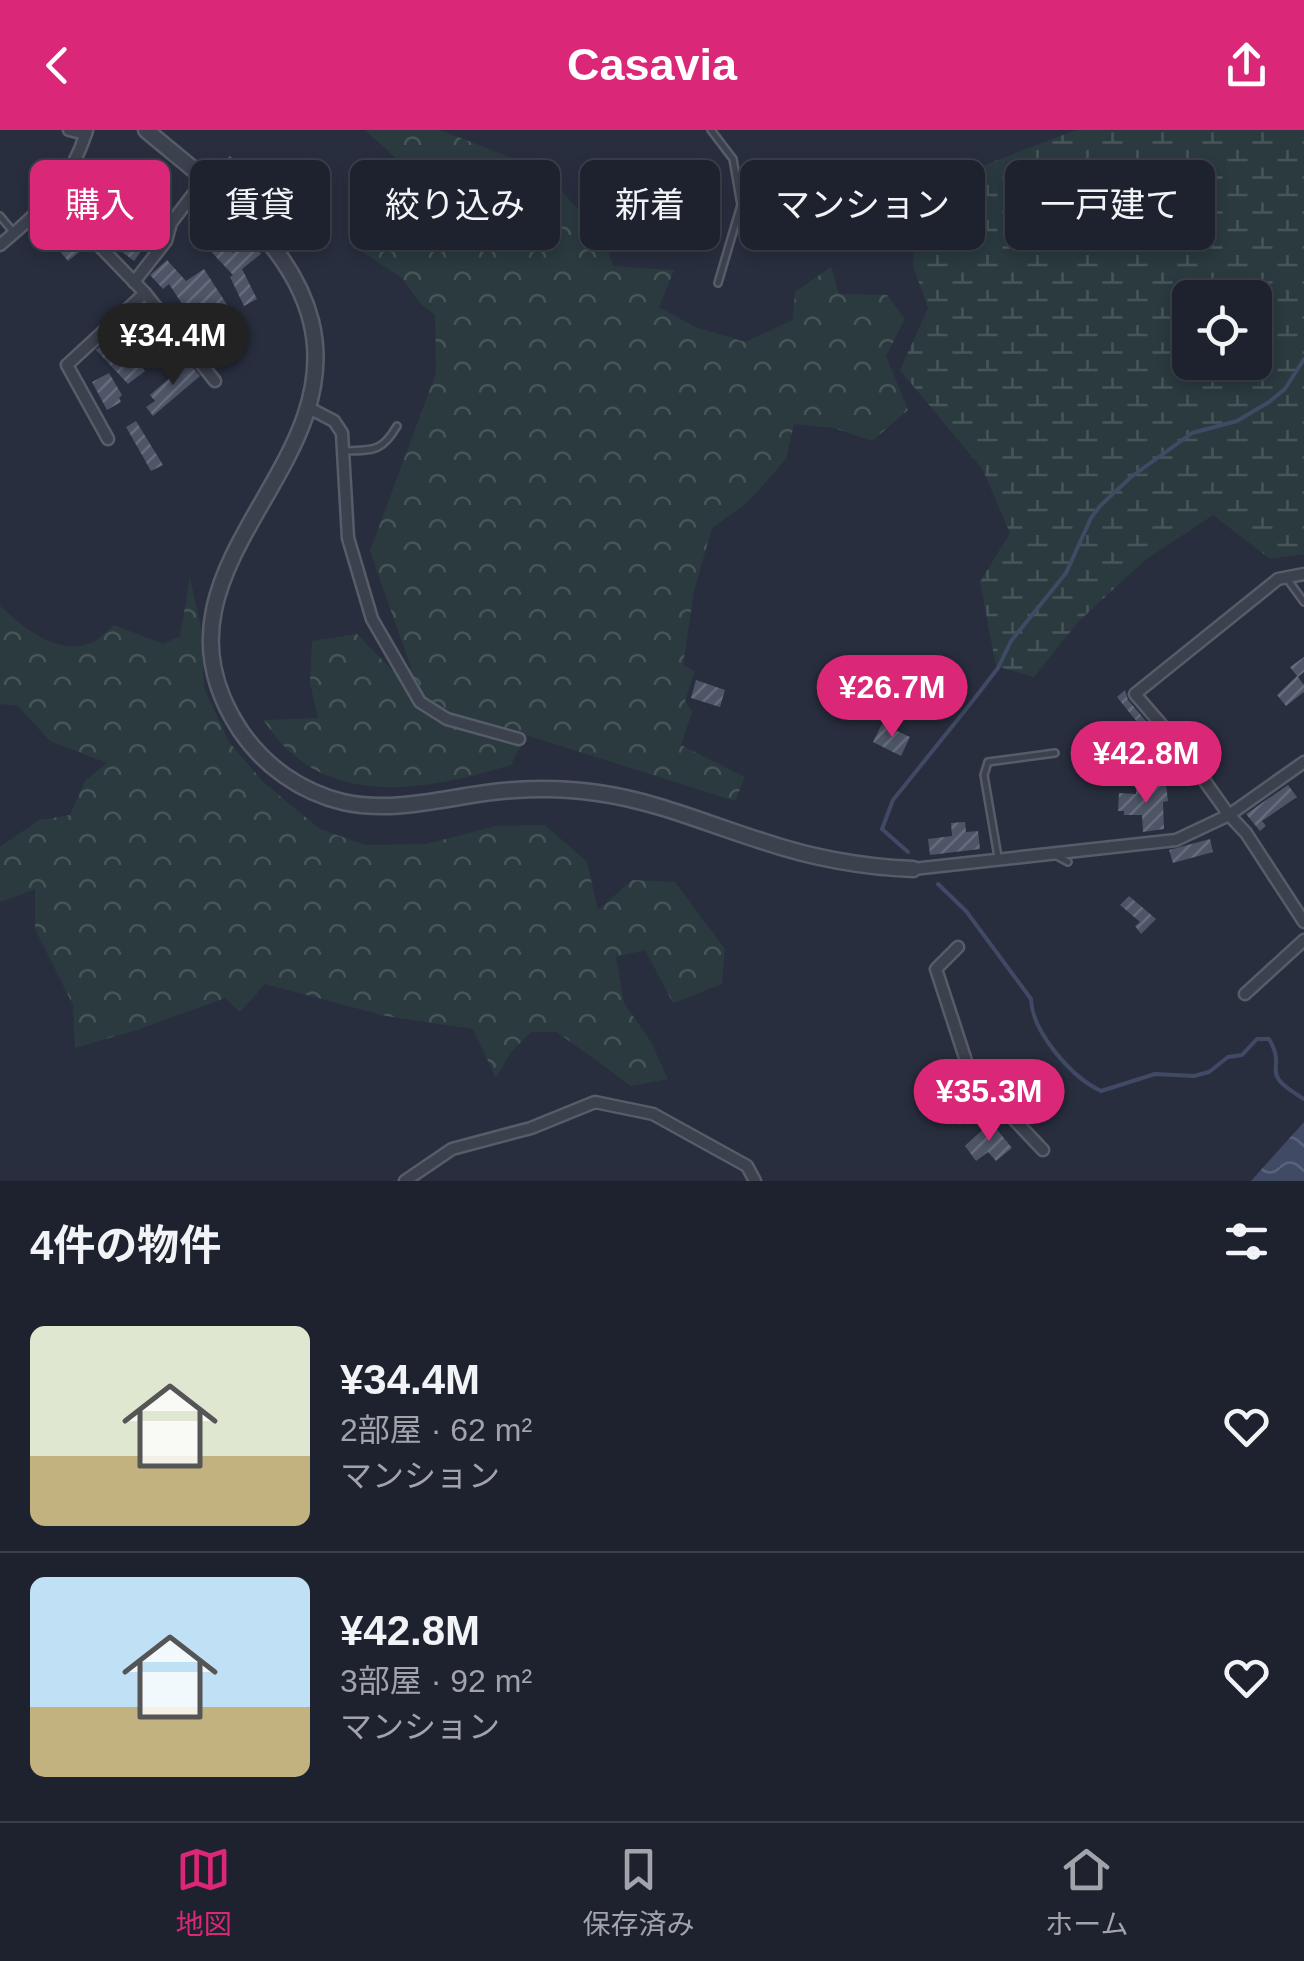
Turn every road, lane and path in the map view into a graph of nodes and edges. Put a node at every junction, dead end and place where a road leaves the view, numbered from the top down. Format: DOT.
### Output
graph roads {
  1 [pos="69,130"];
  2 [pos="146,130"];
  3 [pos="711,130"];
  4 [pos="86,132"];
  5 [pos="76,160"];
  6 [pos="190,168"];
  7 [pos="190,199"];
  8 [pos="0,216"];
  9 [pos="30,218"];
  10 [pos="14,233"];
  11 [pos="0,246"];
  12 [pos="103,250"];
  13 [pos="272,250"];
  14 [pos="134,282"];
  15 [pos="718,283"];
  16 [pos="145,294"];
  17 [pos="214,382"];
  18 [pos="309,408"];
  19 [pos="396,426"];
  20 [pos="108,439"];
  21 [pos="345,452"];
  22 [pos="1304,574"];
  23 [pos="1287,577"];
  24 [pos="1304,602"];
  25 [pos="519,739"];
  26 [pos="1055,752"];
  27 [pos="1304,762"];
  28 [pos="1229,815"];
  29 [pos="1053,854"];
  30 [pos="998,860"];
  31 [pos="1068,862"];
  32 [pos="913,869"];
  33 [pos="1304,922"];
  34 [pos="1304,940"];
  35 [pos="958,947"];
  36 [pos="1245,994"];
  37 [pos="1047,1082"];
  38 [pos="1012,1117"];
  39 [pos="1042,1150"];
  40 [pos="406,1181"];
  41 [pos="755,1181"];
  1 -- 4 [label="street"];
  2 -- 6 [label="street"];
  3 -- 15 [label="lane"];
  4 -- 5 [label="street"];
  7 -- 14 [label="street"];
  8 -- 10 [label="lane"];
  9 -- 10 [label="street"];
  10 -- 11 [label="street"];
  12 -- 14 [label="street"];
  13 -- 18 [label="street"];
  14 -- 16 [label="street"];
  16 -- 17 [label="street"];
  16 -- 20 [label="street"];
  18 -- 21 [label="street"];
  18 -- 32 [label="street"];
  19 -- 21 [label="lane"];
  21 -- 25 [label="street"];
  22 -- 23 [label="street"];
  23 -- 24 [label="lane"];
  23 -- 28 [label="street"];
  26 -- 30 [label="lane"];
  27 -- 28 [label="street"];
  28 -- 29 [label="street"];
  28 -- 33 [label="street"];
  29 -- 30 [label="street"];
  29 -- 31 [label="lane"];
  30 -- 32 [label="street"];
  34 -- 36 [label="street"];
  35 -- 38 [label="street"];
  37 -- 38 [label="street"];
  38 -- 39 [label="street"];
  40 -- 41 [label="street"];
}
